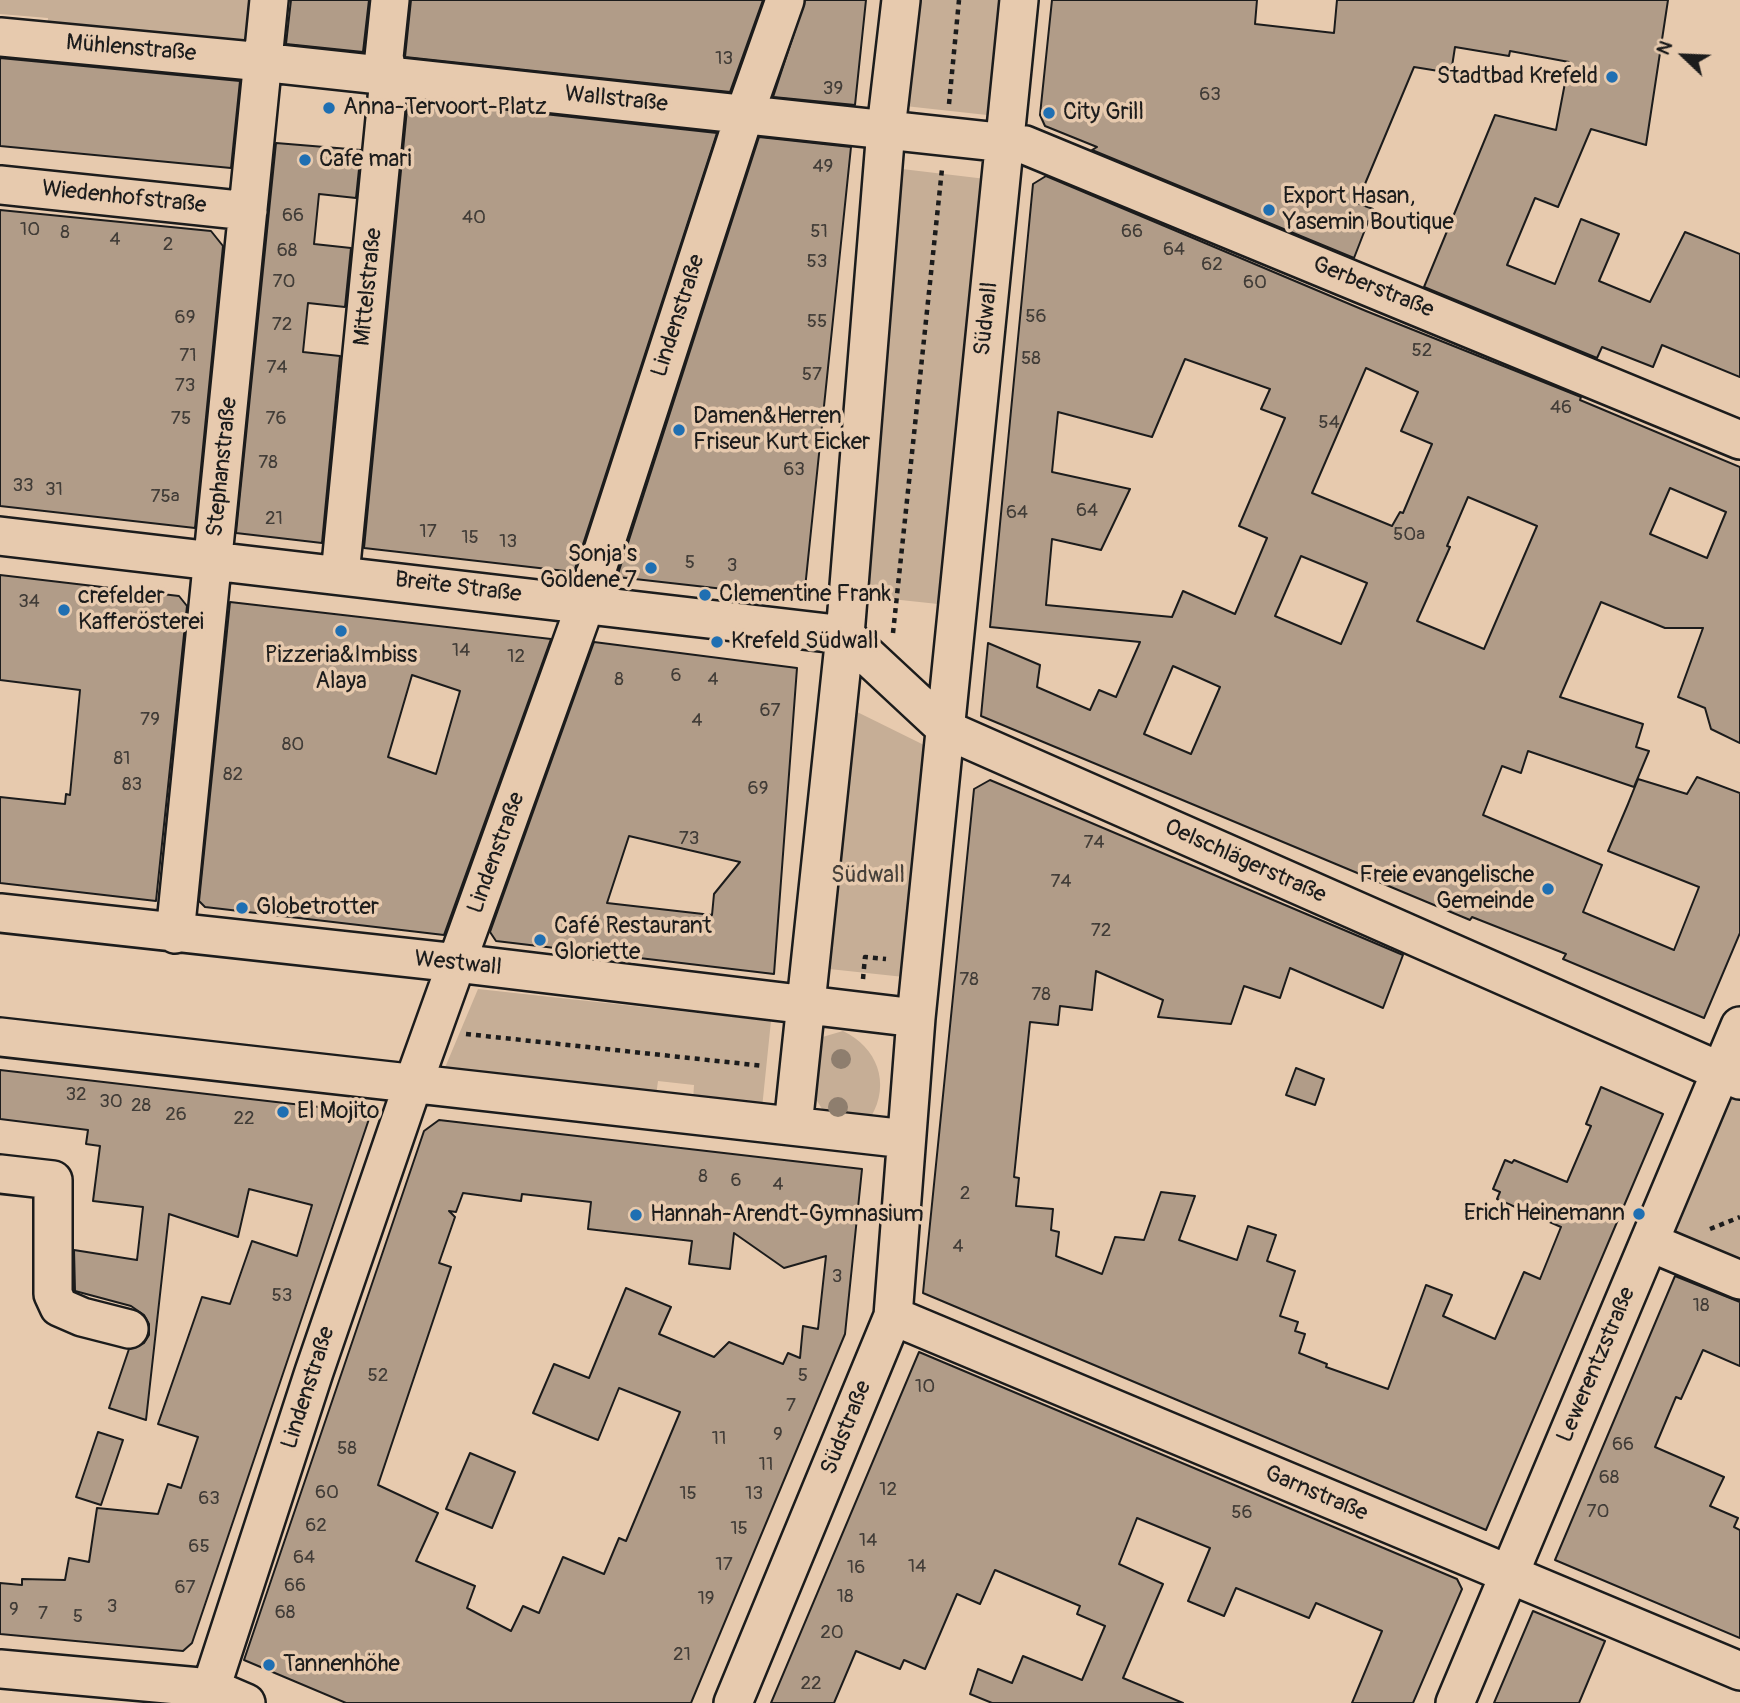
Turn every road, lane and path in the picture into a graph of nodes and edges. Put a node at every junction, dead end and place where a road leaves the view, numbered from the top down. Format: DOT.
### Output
graph roads {
  1 [pos="269,0"];
  2 [pos="390,0"];
  3 [pos="785,0"];
  4 [pos="901,0"];
  5 [pos="959,0"];
  6 [pos="1018,0"];
  7 [pos="0,37"];
  8 [pos="262,62"];
  9 [pos="387,67"];
  10 [pos="745,113"];
  11 [pos="886,129"];
  12 [pos="946,135"];
  13 [pos="1004,141"];
  14 [pos="941,174"];
  15 [pos="0,185"];
  16 [pos="248,211"];
  17 [pos="1740,440"];
  18 [pos="0,536"];
  19 [pos="213,561"];
  20 [pos="340,575"];
  21 [pos="896,600"];
  22 [pos="586,603"];
  23 [pos="845,635"];
  24 [pos="947,730"];
  25 [pos="0,913"];
  26 [pos="175,934"];
  27 [pos="457,963"];
  28 [pos="806,1005"];
  29 [pos="916,1018"];
  30 [pos="1740,1026"];
  31 [pos="459,1034"];
  32 [pos="0,1037"];
  33 [pos="766,1066"];
  34 [pos="1730,1077"];
  35 [pos="413,1084"];
  36 [pos="793,1126"];
  37 [pos="906,1139"];
  38 [pos="0,1174"];
  39 [pos="1649,1242"];
  40 [pos="1740,1280"];
  41 [pos="893,1316"];
  42 [pos="129,1329"];
  43 [pos="1509,1575"];
  44 [pos="0,1669"];
  45 [pos="1740,1671"];
  46 [pos="207,1696"];
  47 [pos="246,1703"];
  48 [pos="733,1703"];
  49 [pos="1455,1703"];
  1 -- 8 [label="street, Stephanstraße"];
  2 -- 9 [label="street, Mittelstraße"];
  3 -- 10 [label="street, Lindenstraße"];
  4 -- 11 [label="street"];
  5 -- 12 [label="path"];
  6 -- 13 [label="street, Südwall"];
  7 -- 8 [label="street, Mühlenstraße"];
  8 -- 9 [label="street, Wallstraße"];
  8 -- 16 [label="street, Stephanstraße"];
  9 -- 10 [label="street, Wallstraße"];
  9 -- 20 [label="street, Mittelstraße"];
  10 -- 11 [label="street, Wallstraße"];
  10 -- 22 [label="street, Lindenstraße"];
  11 -- 12 [label="street, Wallstraße"];
  11 -- 23 [label="street"];
  12 -- 13 [label="street, Gerberstraße"];
  13 -- 17 [label="street, Gerberstraße"];
  13 -- 24 [label="street, Südwall"];
  14 -- 21 [label="path"];
  15 -- 16 [label="street, Wiedenhofstraße"];
  16 -- 19 [label="street, Stephanstraße"];
  18 -- 19 [label="street, Breite Straße"];
  19 -- 20 [label="street, Breite Straße"];
  19 -- 26 [label="street, Stephanstraße"];
  20 -- 22 [label="street, Breite Straße"];
  22 -- 23 [label="street, Breite Straße"];
  22 -- 27 [label="street, Lindenstraße"];
  23 -- 24 [label="street, Oelschlägerstraße"];
  23 -- 28 [label="street"];
  24 -- 29 [label="street, Südwall"];
  24 -- 34 [label="street, Oelschlägerstraße"];
  25 -- 26 [label="street, Westwall"];
  26 -- 27 [label="street, Westwall"];
  27 -- 28 [label="street, Westwall"];
  27 -- 35 [label="street, Lindenstraße"];
  28 -- 29 [label="street, Westwall"];
  28 -- 36 [label="street"];
  29 -- 37 [label="street, Südwall"];
  30 -- 34 [label="street, Lewerentzstraße"];
  31 -- 33 [label="path"];
  32 -- 35 [label="street"];
  34 -- 39 [label="street, Lewerentzstraße"];
  35 -- 36 [label="street"];
  35 -- 46 [label="street, Lindenstraße"];
  36 -- 37 [label="street"];
  37 -- 41 [label="street, Südstraße"];
  38 -- 42 [label="street"];
  39 -- 40 [label="street"];
  39 -- 43 [label="street, Lewerentzstraße"];
  41 -- 43 [label="street, Garnstraße"];
  41 -- 48 [label="street, Südstraße"];
  43 -- 45 [label="street, Garnstraße"];
  43 -- 49 [label="street, Lewerentzstraße"];
  44 -- 46 [label="street"];
  46 -- 47 [label="street"];
}
